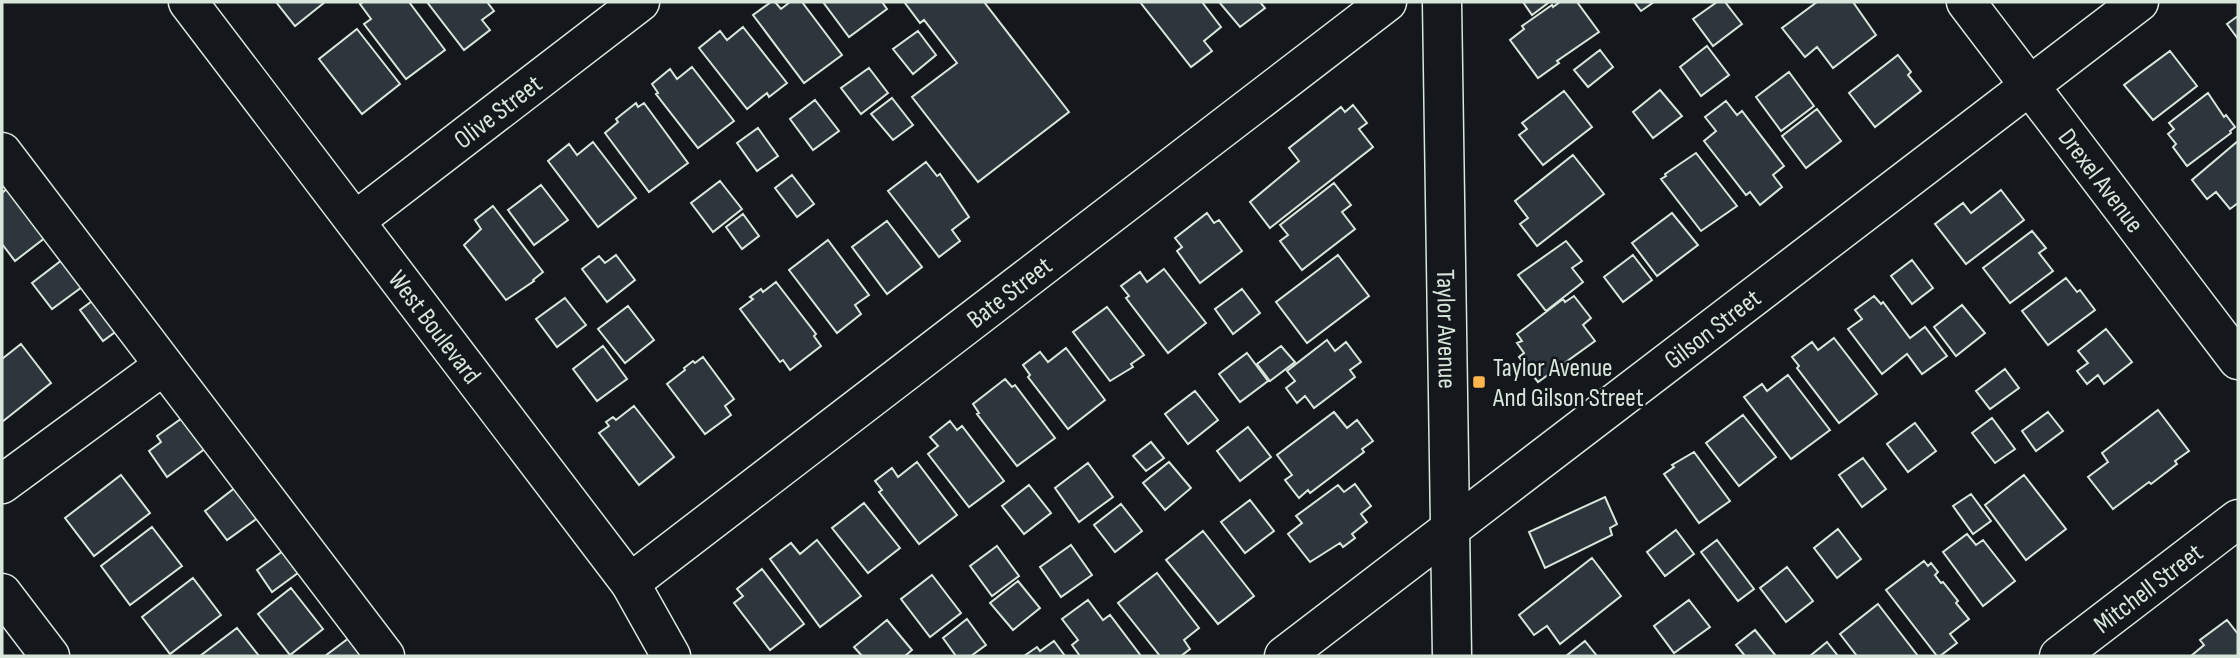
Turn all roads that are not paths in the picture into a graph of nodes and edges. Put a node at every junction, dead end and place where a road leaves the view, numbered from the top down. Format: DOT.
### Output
graph roads {
  1 [pos="188,2"];
  2 [pos="640,2"];
  3 [pos="1387,2"];
  4 [pos="1442,2"];
  5 [pos="1966,2"];
  6 [pos="2140,2"];
  7 [pos="2030,86"];
  8 [pos="2,152"];
  9 [pos="355,221"];
  10 [pos="2238,360"];
  11 [pos="163,366"];
  12 [pos="2,484"];
  13 [pos="2238,519"];
  14 [pos="1450,531"];
  15 [pos="630,583"];
  16 [pos="2,593"];
  17 [pos="50,656"];
  18 [pos="385,656"];
  19 [pos="671,656"];
  20 [pos="1284,656"];
  21 [pos="1452,656"];
  22 [pos="2059,656"];
  1 -- 9 [label="street, West Boulevard"];
  2 -- 9 [label="street, Olive Street"];
  3 -- 15 [label="street, Bate Street"];
  4 -- 14 [label="street, Taylor Avenue"];
  5 -- 7 [label="street, Drexel Avenue"];
  6 -- 7 [label="street, Gilson Street"];
  7 -- 10 [label="street, Drexel Avenue"];
  7 -- 14 [label="street, Gilson Street"];
  8 -- 11 [label="street"];
  9 -- 15 [label="street, West Boulevard"];
  11 -- 12 [label="street"];
  11 -- 18 [label="street"];
  13 -- 22 [label="street, Mitchell Street"];
  14 -- 20 [label="street, Gilson Street"];
  14 -- 21 [label="street, Taylor Avenue"];
  15 -- 19 [label="street, West Boulevard"];
  16 -- 17 [label="street"];
}
